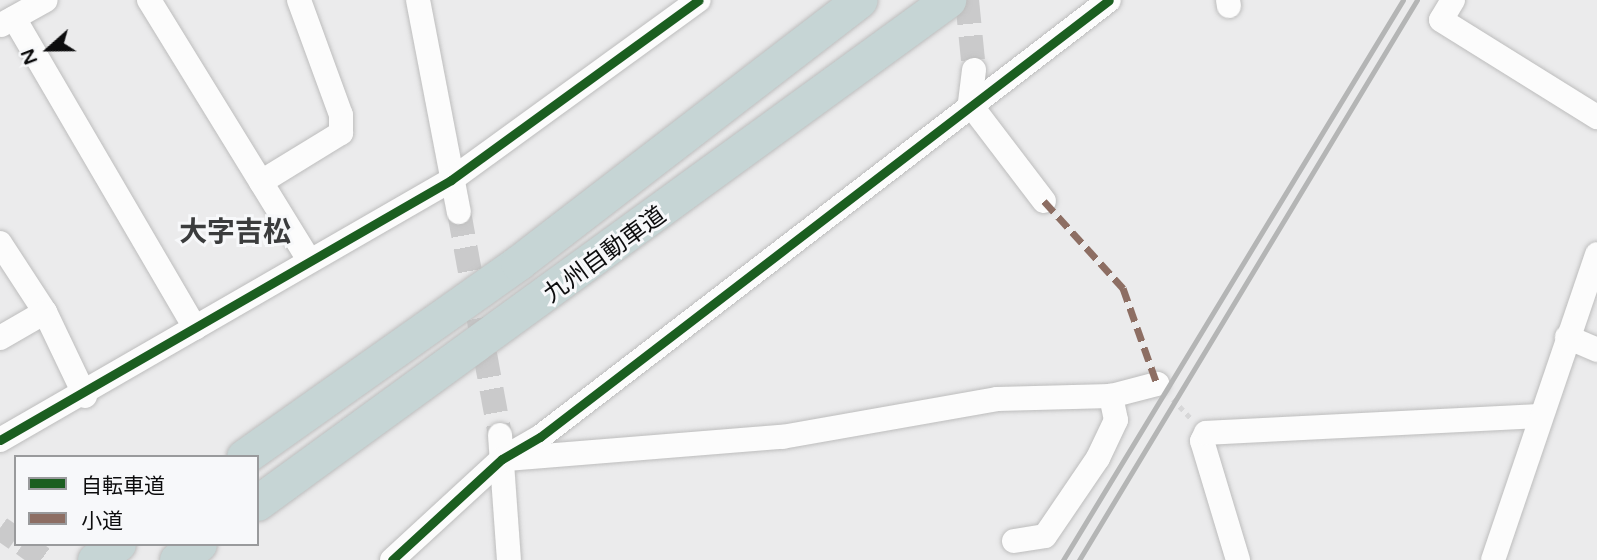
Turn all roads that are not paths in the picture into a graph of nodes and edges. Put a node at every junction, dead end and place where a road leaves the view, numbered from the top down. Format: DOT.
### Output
graph roads {
  1 [pos="46,0"];
  2 [pos="149,0"];
  3 [pos="299,0"];
  4 [pos="418,0"];
  5 [pos="699,0"];
  6 [pos="859,0"];
  7 [pos="948,0"];
  8 [pos="1109,0"];
  9 [pos="1453,0"];
  10 [pos="7,22"];
  11 [pos="974,70"];
  12 [pos="970,104"];
  13 [pos="1597,117"];
  14 [pos="451,180"];
  15 [pos="261,182"];
  16 [pos="1044,201"];
  17 [pos="459,212"];
  18 [pos="0,243"];
  19 [pos="1597,254"];
  20 [pos="308,258"];
  21 [pos="45,312"];
  22 [pos="195,328"];
  23 [pos="1567,337"];
  24 [pos="0,338"];
  25 [pos="1597,349"];
  26 [pos="1157,384"];
  27 [pos="85,396"];
  28 [pos="1111,396"];
  29 [pos="1538,416"];
  30 [pos="0,440"];
  31 [pos="501,447"];
  32 [pos="247,455"];
  33 [pos="259,502"];
  34 [pos="1014,541"];
  35 [pos="115,546"];
  36 [pos="196,546"];
  37 [pos="95,560"];
  38 [pos="177,560"];
  39 [pos="392,560"];
  40 [pos="509,560"];
  41 [pos="1238,560"];
  42 [pos="1493,560"];
  1 -- 10 [label="street"];
  2 -- 15 [label="street"];
  3 -- 15 [label="street"];
  4 -- 14 [label="street"];
  5 -- 14 [label="street"];
  6 -- 32 [label="highway, 九州自動車道"];
  7 -- 33 [label="highway, 九州自動車道"];
  8 -- 12 [label="street"];
  9 -- 13 [label="street"];
  10 -- 22 [label="street"];
  11 -- 12 [label="street"];
  12 -- 16 [label="street"];
  12 -- 31 [label="street"];
  14 -- 17 [label="street"];
  14 -- 20 [label="street"];
  15 -- 20 [label="street"];
  18 -- 21 [label="street"];
  19 -- 23 [label="street"];
  20 -- 22 [label="street"];
  21 -- 24 [label="street"];
  21 -- 27 [label="street"];
  22 -- 27 [label="street"];
  23 -- 25 [label="street"];
  23 -- 29 [label="street"];
  26 -- 28 [label="street"];
  27 -- 30 [label="street"];
  28 -- 31 [label="street"];
  28 -- 34 [label="street"];
  29 -- 41 [label="street"];
  29 -- 42 [label="street"];
  31 -- 39 [label="street"];
  31 -- 40 [label="street"];
  35 -- 37 [label="highway"];
  36 -- 38 [label="highway"];
}
